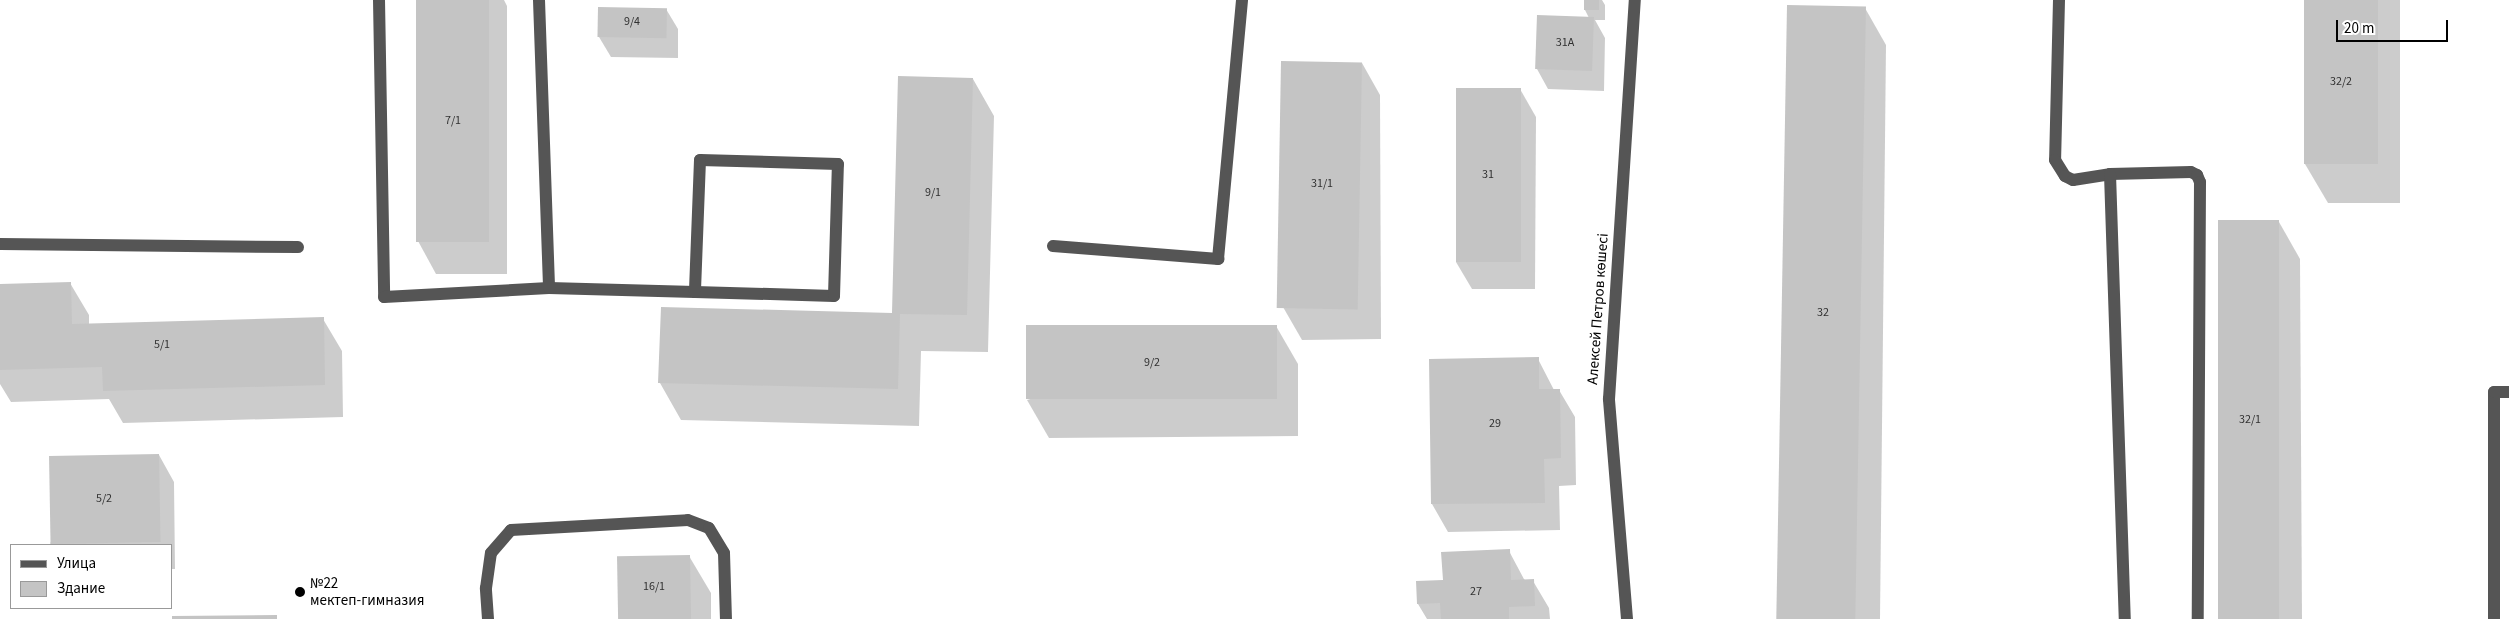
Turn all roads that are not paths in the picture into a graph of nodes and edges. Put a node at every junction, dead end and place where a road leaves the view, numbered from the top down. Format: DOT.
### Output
graph roads {
  1 [pos="379,0"];
  2 [pos="539,0"];
  3 [pos="1242,0"];
  4 [pos="1635,0"];
  5 [pos="2060,0"];
  6 [pos="2110,174"];
  7 [pos="0,244"];
  8 [pos="1053,246"];
  9 [pos="298,247"];
  10 [pos="548,288"];
  11 [pos="696,292"];
  12 [pos="2509,392"];
  13 [pos="488,619"];
  14 [pos="726,619"];
  15 [pos="1627,619"];
  16 [pos="2125,619"];
  17 [pos="2198,619"];
  18 [pos="2494,619"];
  1 -- 10 [label="street"];
  2 -- 10 [label="street"];
  3 -- 8 [label="street"];
  4 -- 15 [label="street, Алексей Петров көшесі"];
  5 -- 6 [label="street"];
  6 -- 16 [label="street"];
  6 -- 17 [label="street"];
  7 -- 9 [label="street"];
  10 -- 11 [label="street"];
  11 -- 11 [label="street"];
  12 -- 18 [label="street"];
  13 -- 14 [label="street"];
}
